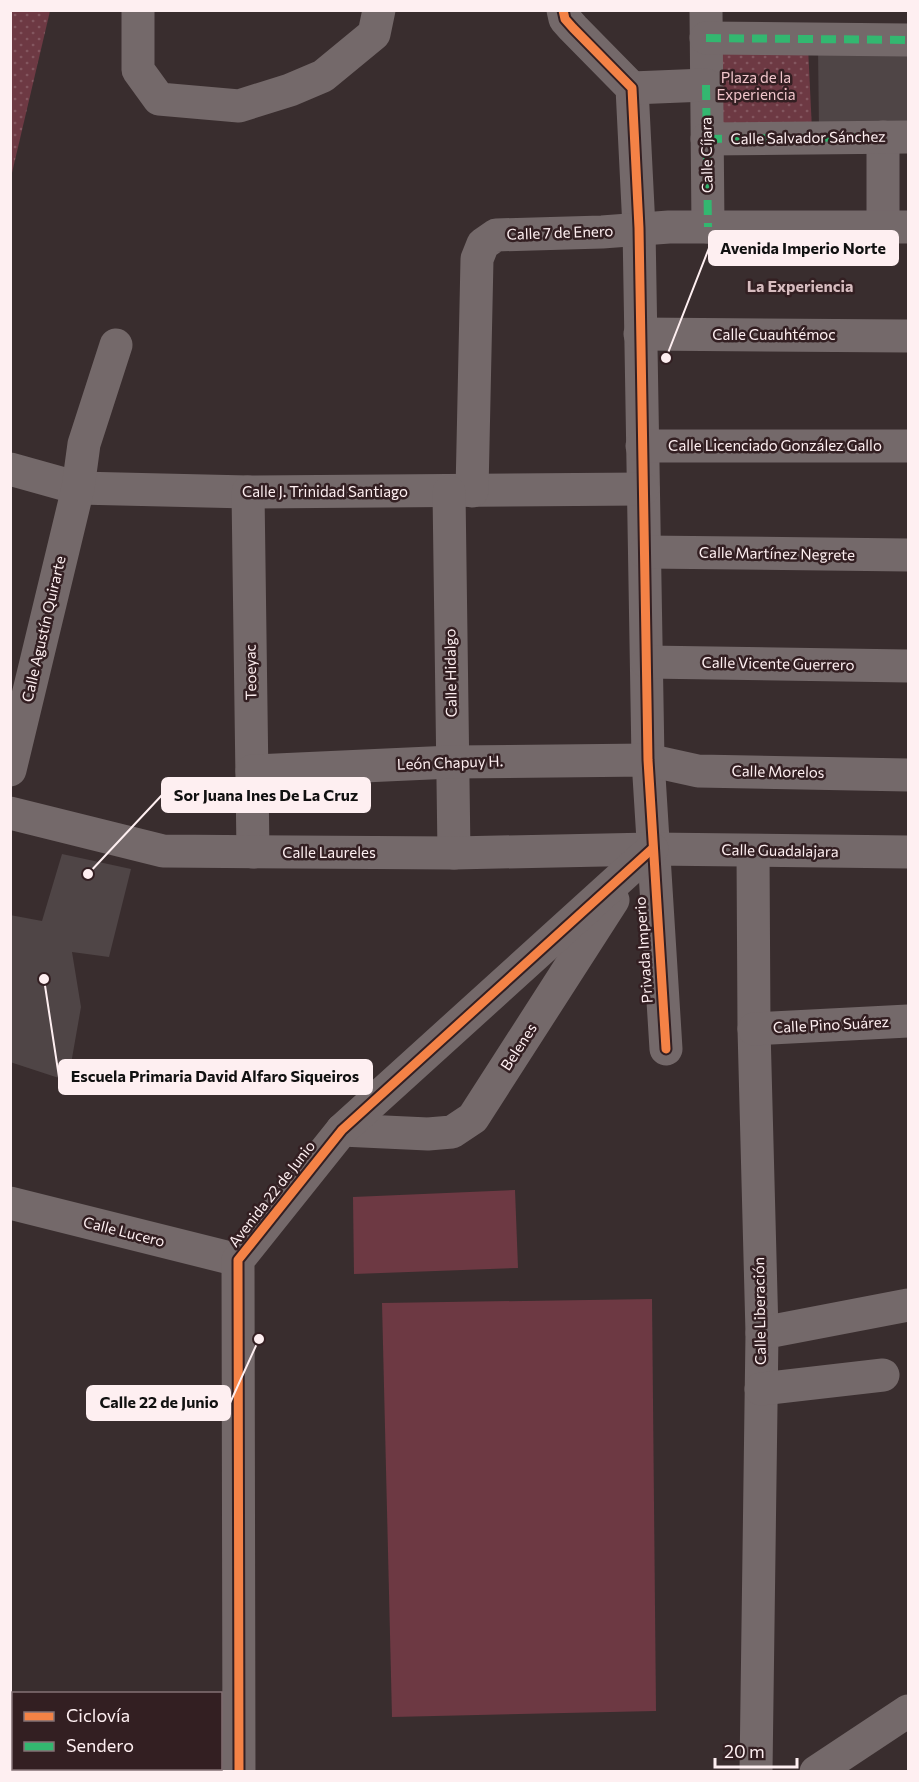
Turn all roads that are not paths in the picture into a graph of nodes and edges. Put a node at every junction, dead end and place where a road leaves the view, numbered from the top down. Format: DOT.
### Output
graph roads {
  1 [pos="138,10"];
  2 [pos="379,10"];
  3 [pos="563,10"];
  4 [pos="706,24"];
  5 [pos="909,40"];
  6 [pos="706,85"];
  7 [pos="632,88"];
  8 [pos="896,137"];
  9 [pos="707,139"];
  10 [pos="896,226"];
  11 [pos="708,227"];
  12 [pos="639,228"];
  13 [pos="483,244"];
  14 [pos="640,334"];
  15 [pos="909,336"];
  16 [pos="116,345"];
  17 [pos="642,446"];
  18 [pos="909,446"];
  19 [pos="10,469"];
  20 [pos="78,488"];
  21 [pos="643,489"];
  22 [pos="248,492"];
  23 [pos="461,492"];
  24 [pos="645,552"];
  25 [pos="909,555"];
  26 [pos="647,662"];
  27 [pos="909,666"];
  28 [pos="648,760"];
  29 [pos="452,762"];
  30 [pos="10,770"];
  31 [pos="252,771"];
  32 [pos="909,775"];
  33 [pos="10,813"];
  34 [pos="753,851"];
  35 [pos="254,852"];
  36 [pos="909,852"];
  37 [pos="454,853"];
  38 [pos="645,855"];
  39 [pos="909,1022"];
  40 [pos="754,1029"];
  41 [pos="666,1049"];
  42 [pos="342,1130"];
  43 [pos="10,1203"];
  44 [pos="238,1260"];
  45 [pos="909,1305"];
  46 [pos="762,1333"];
  47 [pos="883,1375"];
  48 [pos="761,1389"];
  49 [pos="909,1712"];
  50 [pos="239,1772"];
  51 [pos="756,1772"];
  52 [pos="816,1772"];
  1 -- 2 [label="street"];
  3 -- 7 [label="street"];
  4 -- 5 [label="street"];
  4 -- 6 [label="street, Calle Cíjara"];
  6 -- 7 [label="street"];
  6 -- 9 [label="street, Calle Cíjara"];
  7 -- 12 [label="street, Privada Imperio"];
  8 -- 9 [label="street, Calle Salvador Sánchez"];
  8 -- 10 [label="street"];
  9 -- 11 [label="street, Calle Cíjara"];
  10 -- 11 [label="street, Calle 7 de Enero"];
  11 -- 12 [label="street, Calle 7 de Enero"];
  12 -- 13 [label="street, Calle 7 de Enero"];
  12 -- 14 [label="street, Privada Imperio"];
  13 -- 23 [label="street, Calle Hidalgo"];
  14 -- 15 [label="street, Calle Cuauhtémoc"];
  14 -- 17 [label="street, Privada Imperio"];
  16 -- 20 [label="street, Calle Agustín Quirarte"];
  17 -- 18 [label="street, Calle Licenciado González Gallo"];
  17 -- 21 [label="street, Privada Imperio"];
  19 -- 20 [label="street, Calle J. Trinidad Santiago"];
  20 -- 22 [label="street, Calle J. Trinidad Santiago"];
  20 -- 30 [label="street, Calle Agustín Quirarte"];
  21 -- 23 [label="street, Calle J. Trinidad Santiago"];
  21 -- 24 [label="street, Privada Imperio"];
  22 -- 23 [label="street, Calle J. Trinidad Santiago"];
  22 -- 31 [label="street, Teoeyac"];
  23 -- 29 [label="street, Calle Hidalgo"];
  24 -- 25 [label="street, Calle Martínez Negrete"];
  24 -- 26 [label="street, Privada Imperio"];
  26 -- 27 [label="street, Calle Vicente Guerrero"];
  26 -- 28 [label="street, Privada Imperio"];
  28 -- 29 [label="street, León Chapuy H."];
  28 -- 32 [label="street, Calle Morelos"];
  28 -- 38 [label="street, Privada Imperio"];
  29 -- 31 [label="street, León Chapuy H."];
  29 -- 37 [label="street, Calle Hidalgo"];
  31 -- 35 [label="street, Teoeyac"];
  33 -- 35 [label="street, Calle Laureles"];
  34 -- 36 [label="street, Calle Guadalajara"];
  34 -- 38 [label="street, Calle Guadalajara"];
  34 -- 40 [label="street, Calle Liberación"];
  35 -- 37 [label="street, Calle Laureles"];
  37 -- 38 [label="street, Calle Laureles"];
  38 -- 41 [label="street, Privada Imperio"];
  38 -- 42 [label="street, Avenida 22 de Junio"];
  38 -- 42 [label="street, Belenes"];
  39 -- 40 [label="street, Calle Pino Suárez"];
  40 -- 46 [label="street, Calle Liberación"];
  42 -- 44 [label="street, Avenida 22 de Junio"];
  43 -- 44 [label="street, Calle Lucero"];
  44 -- 50 [label="street, Avenida 22 de Junio"];
  45 -- 46 [label="street"];
  46 -- 48 [label="street, Calle Liberación"];
  47 -- 48 [label="street"];
  48 -- 51 [label="street, Calle Liberación"];
  49 -- 52 [label="street"];
}
